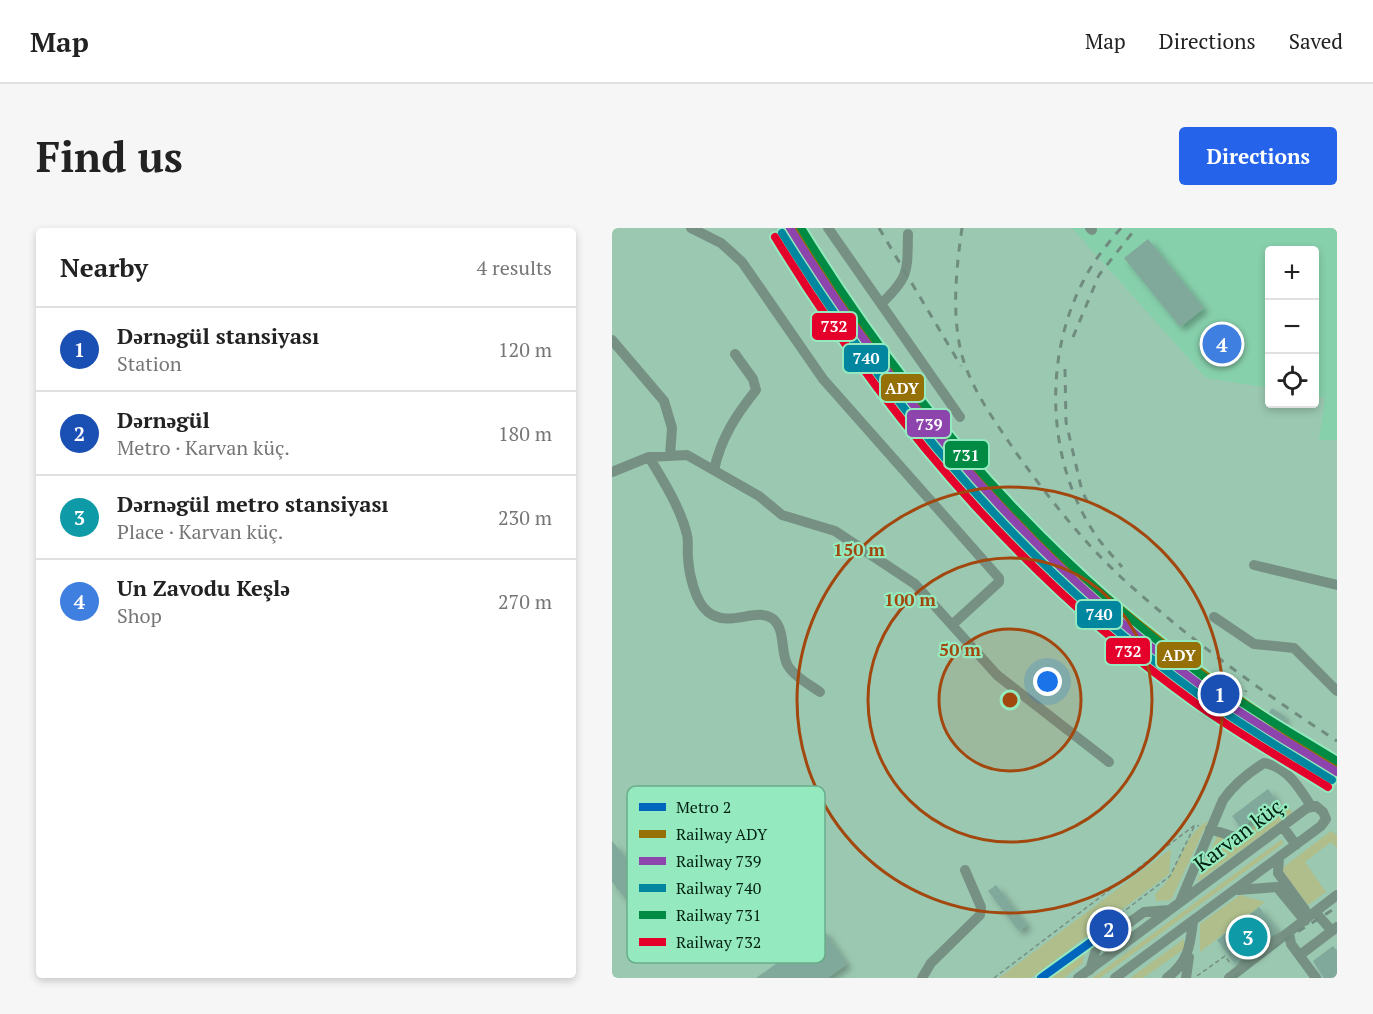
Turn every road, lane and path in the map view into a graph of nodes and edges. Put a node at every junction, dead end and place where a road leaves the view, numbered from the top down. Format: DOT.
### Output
graph roads {
  1 [pos="691,228"];
  2 [pos="828,228"];
  3 [pos="908,234"];
  4 [pos="882,303"];
  5 [pos="612,340"];
  6 [pos="735,354"];
  7 [pos="960,417"];
  8 [pos="670,456"];
  9 [pos="649,457"];
  10 [pos="714,470"];
  11 [pos="612,472"];
  12 [pos="1254,565"];
  13 [pos="1337,585"];
  14 [pos="1214,617"];
  15 [pos="953,624"];
  16 [pos="1337,691"];
  17 [pos="820,692"];
  18 [pos="1246,692"];
  19 [pos="1227,719"];
  20 [pos="1109,762"];
  21 [pos="1311,806"];
  22 [pos="1195,825"];
  23 [pos="1283,827"];
  24 [pos="1210,829"];
  25 [pos="1238,838"];
  26 [pos="1296,845"];
  27 [pos="1280,858"];
  28 [pos="965,870"];
  29 [pos="1236,890"];
  30 [pos="1337,895"];
  31 [pos="1180,903"];
  32 [pos="1311,917"];
  33 [pos="1193,922"];
  34 [pos="1334,929"];
  35 [pos="1289,933"];
  36 [pos="1190,949"];
  37 [pos="1300,955"];
  38 [pos="1233,975"];
  39 [pos="922,978"];
  40 [pos="994,978"];
  41 [pos="1037,978"];
  42 [pos="1078,978"];
  43 [pos="1115,978"];
  44 [pos="1167,978"];
  45 [pos="1186,978"];
  46 [pos="1194,978"];
  47 [pos="1316,978"];
  1 -- 15 [label="street"];
  2 -- 4 [label="street"];
  3 -- 4 [label="street"];
  4 -- 7 [label="street"];
  5 -- 8 [label="street"];
  6 -- 10 [label="street"];
  8 -- 9 [label="street"];
  8 -- 10 [label="street"];
  9 -- 11 [label="street"];
  9 -- 17 [label="street"];
  10 -- 15 [label="street"];
  12 -- 13 [label="street"];
  14 -- 16 [label="street"];
  15 -- 20 [label="street"];
  18 -- 19 [label="path"];
  21 -- 23 [label="street, Karvan küç."];
  21 -- 24 [label="street"];
  21 -- 26 [label="street, Karvan küç."];
  22 -- 24 [label="path"];
  22 -- 40 [label="path"];
  22 -- 41 [label="path"];
  23 -- 26 [label="street"];
  23 -- 31 [label="street, Karvan küç."];
  24 -- 25 [label="street"];
  24 -- 31 [label="street"];
  26 -- 27 [label="street, Karvan küç."];
  27 -- 29 [label="street, Karvan küç."];
  27 -- 32 [label="street"];
  28 -- 39 [label="street"];
  29 -- 32 [label="street"];
  29 -- 33 [label="street, Karvan küç."];
  30 -- 32 [label="street"];
  31 -- 42 [label="street, Karvan küç."];
  32 -- 34 [label="street"];
  32 -- 35 [label="street"];
  33 -- 36 [label="street"];
  33 -- 43 [label="street, Karvan küç."];
  34 -- 37 [label="street"];
  35 -- 37 [label="street"];
  35 -- 38 [label="street"];
  36 -- 44 [label="street"];
  36 -- 45 [label="street"];
  37 -- 47 [label="street"];
  38 -- 46 [label="path"];
}
